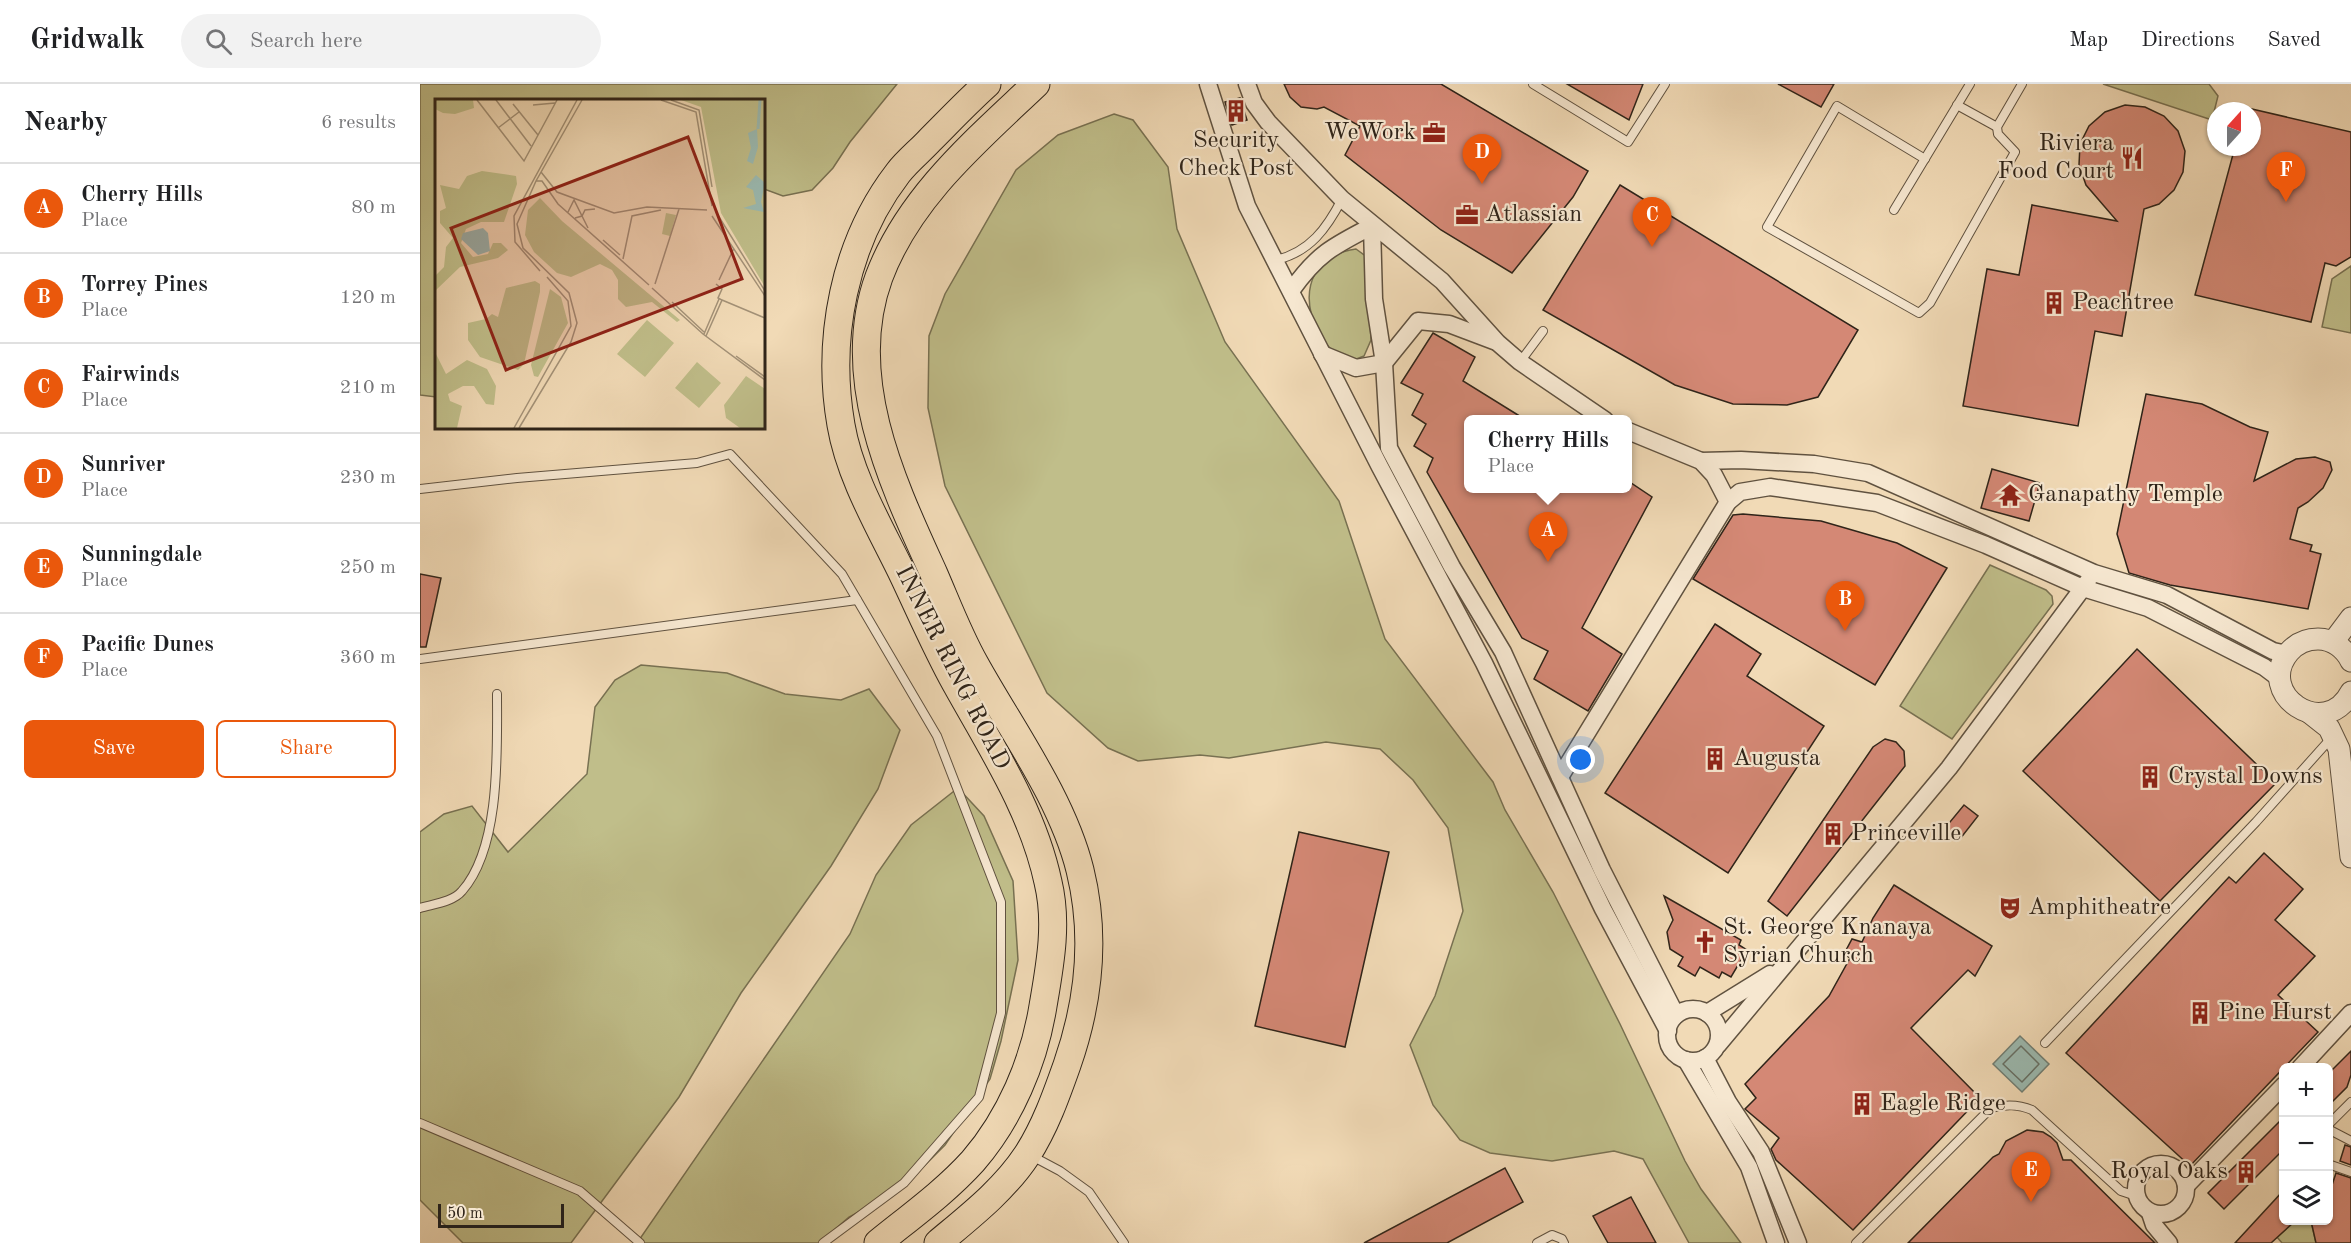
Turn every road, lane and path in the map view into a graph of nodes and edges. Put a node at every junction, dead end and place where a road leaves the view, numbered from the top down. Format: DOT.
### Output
graph roads {
  1 [pos="987,84"];
  2 [pos="1036,84"];
  3 [pos="1208,84"];
  4 [pos="1247,84"];
  5 [pos="1533,84"];
  6 [pos="1665,84"];
  7 [pos="1970,84"];
  8 [pos="2022,84"];
  9 [pos="1957,105"];
  10 [pos="1996,127"];
  11 [pos="1925,159"];
  12 [pos="1342,199"];
  13 [pos="1894,210"];
  14 [pos="1372,226"];
  15 [pos="1276,260"];
  16 [pos="1291,291"];
  17 [pos="1543,331"];
  18 [pos="1498,343"];
  19 [pos="1322,354"];
  20 [pos="1520,362"];
  21 [pos="1384,363"];
  22 [pos="1598,415"];
  23 [pos="1632,433"];
  24 [pos="1701,461"];
  25 [pos="420,489"];
  26 [pos="1728,502"];
  27 [pos="2094,573"];
  28 [pos="2083,588"];
  29 [pos="857,600"];
  30 [pos="2351,618"];
  31 [pos="2332,642"];
  32 [pos="2287,654"];
  33 [pos="420,659"];
  34 [pos="2351,661"];
  35 [pos="2280,679"];
  36 [pos="496,694"];
  37 [pos="2351,694"];
  38 [pos="2310,713"];
  39 [pos="2333,736"];
  40 [pos="1560,777"];
  41 [pos="2351,857"];
  42 [pos="420,908"];
  43 [pos="1781,967"];
  44 [pos="1707,1013"];
  45 [pos="2351,1013"];
  46 [pos="1676,1016"];
  47 [pos="1668,1031"];
  48 [pos="2044,1043"];
  49 [pos="1718,1045"];
  50 [pos="1705,1058"];
  51 [pos="1686,1060"];
  52 [pos="2305,1063"];
  53 [pos="2279,1089"];
  54 [pos="2351,1102"];
  55 [pos="2333,1122"];
  56 [pos="420,1124"];
  57 [pos="2333,1130"];
  58 [pos="2351,1140"];
  59 [pos="1027,1154"];
  60 [pos="2333,1166"];
  61 [pos="2351,1172"];
  62 [pos="2186,1186"];
  63 [pos="2136,1196"];
  64 [pos="2150,1213"];
  65 [pos="640,1243"];
  66 [pos="823,1243"];
  67 [pos="878,1243"];
  68 [pos="938,1243"];
  69 [pos="1124,1243"];
  70 [pos="1537,1243"];
  71 [pos="1564,1243"];
  72 [pos="1776,1243"];
  73 [pos="1798,1243"];
  74 [pos="1856,1243"];
  75 [pos="2169,1243"];
  1 -- 67 [label="main road, INNER RING ROAD"];
  2 -- 59 [label="main road, INNER RING ROAD"];
  3 -- 15 [label="street"];
  4 -- 12 [label="street"];
  5 -- 6 [label="lane"];
  7 -- 9 [label="lane"];
  8 -- 10 [label="lane"];
  9 -- 10 [label="lane"];
  9 -- 11 [label="lane"];
  10 -- 11 [label="lane"];
  11 -- 13 [label="lane"];
  12 -- 14 [label="street"];
  12 -- 15 [label="lane"];
  14 -- 16 [label="street"];
  14 -- 18 [label="street"];
  14 -- 21 [label="street"];
  15 -- 16 [label="street"];
  16 -- 19 [label="street"];
  17 -- 20 [label="lane"];
  18 -- 20 [label="street"];
  18 -- 21 [label="street"];
  19 -- 21 [label="street"];
  19 -- 47 [label="street"];
  20 -- 22 [label="street"];
  21 -- 40 [label="street"];
  23 -- 24 [label="street"];
  24 -- 26 [label="street"];
  24 -- 27 [label="street"];
  25 -- 29 [label="lane"];
  26 -- 28 [label="street"];
  26 -- 40 [label="street"];
  27 -- 28 [label="street"];
  27 -- 32 [label="street"];
  28 -- 35 [label="street"];
  28 -- 43 [label="street"];
  29 -- 33 [label="lane"];
  29 -- 66 [label="lane"];
  30 -- 31 [label="street"];
  31 -- 32 [label="street"];
  31 -- 34 [label="street"];
  32 -- 35 [label="street"];
  35 -- 38 [label="street"];
  36 -- 42 [label="lane"];
  37 -- 38 [label="street"];
  38 -- 39 [label="street"];
  39 -- 41 [label="street"];
  39 -- 48 [label="lane"];
  40 -- 46 [label="street"];
  43 -- 44 [label="street"];
  43 -- 49 [label="street"];
  44 -- 46 [label="street"];
  44 -- 49 [label="street"];
  45 -- 52 [label="street"];
  46 -- 47 [label="street"];
  47 -- 51 [label="street"];
  49 -- 50 [label="street"];
  50 -- 51 [label="street"];
  50 -- 73 [label="street"];
  51 -- 72 [label="street"];
  53 -- 62 [label="street"];
  54 -- 55 [label="lane"];
  56 -- 65 [label="lane"];
  57 -- 58 [label="lane"];
  59 -- 68 [label="main road, INNER RING ROAD"];
  59 -- 69 [label="lane"];
  60 -- 61 [label="lane"];
  62 -- 63 [label="street"];
  62 -- 64 [label="street"];
  63 -- 64 [label="street"];
  63 -- 74 [label="lane"];
  64 -- 75 [label="street"];
  70 -- 71 [label="lane"];
}
